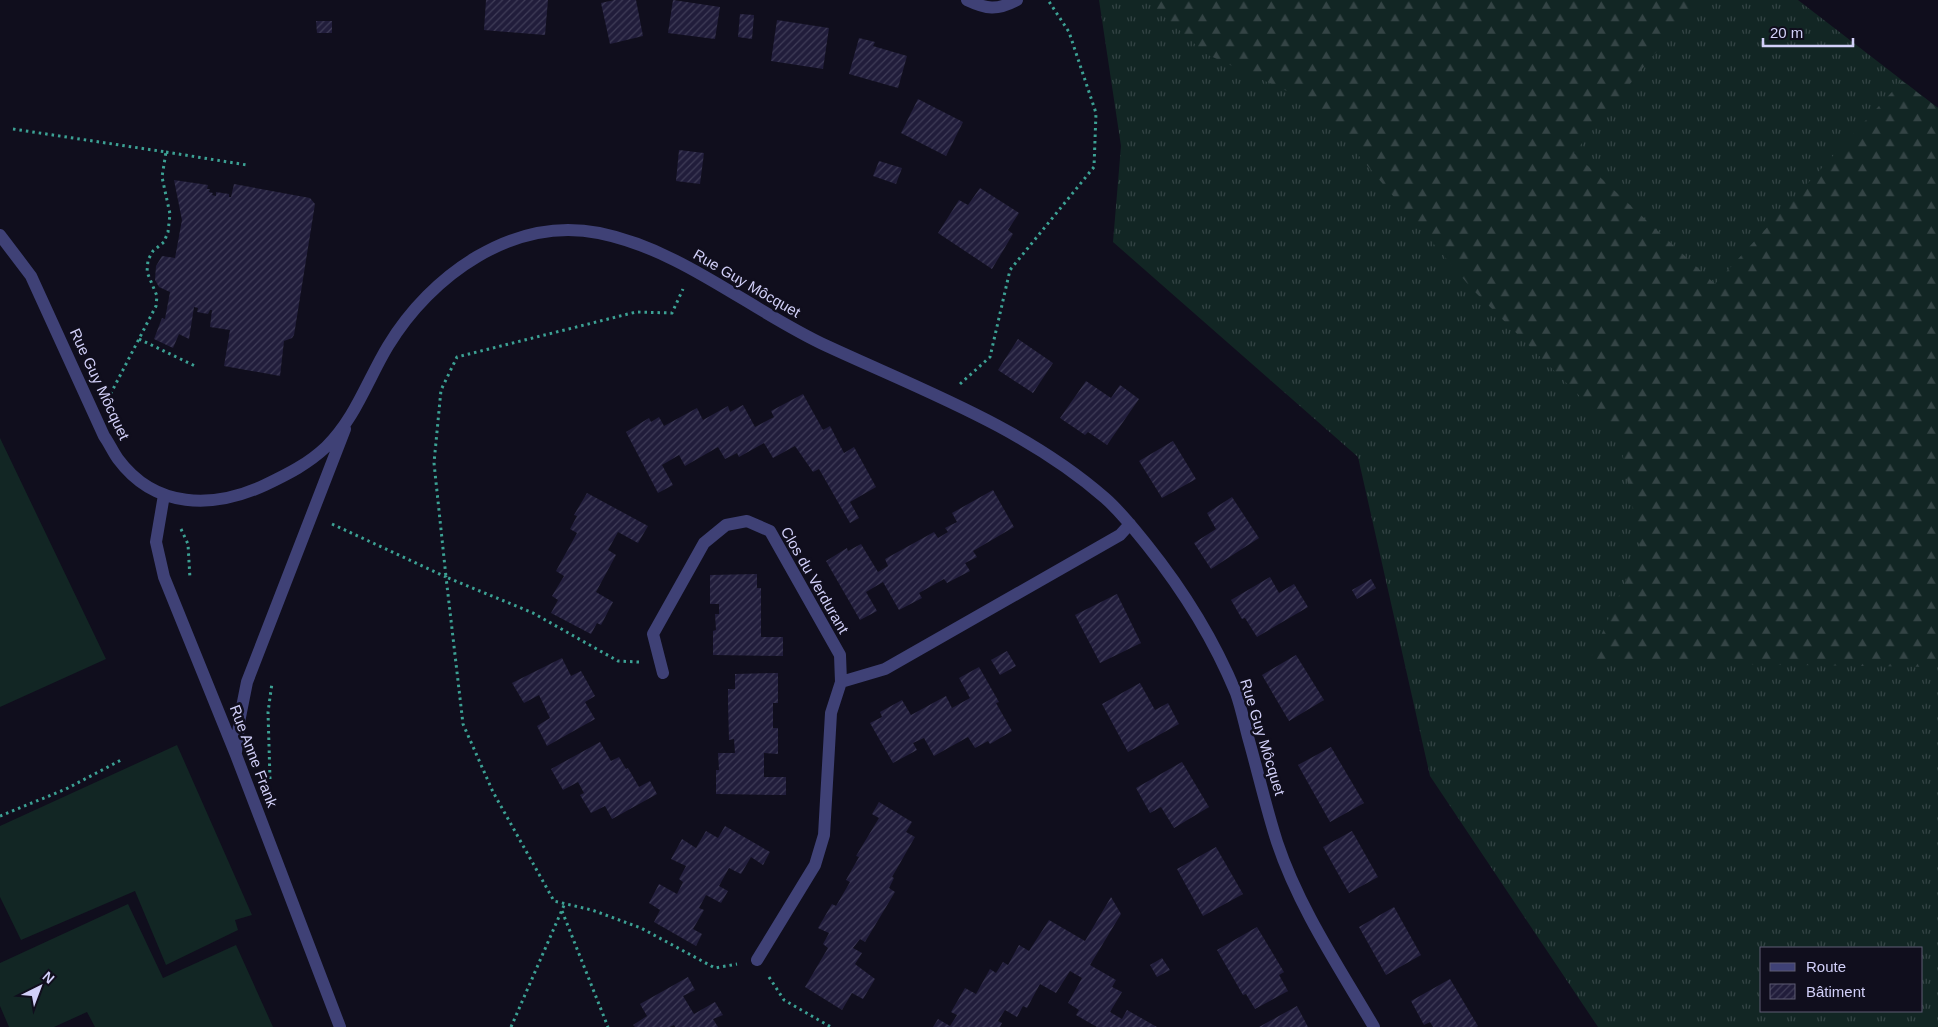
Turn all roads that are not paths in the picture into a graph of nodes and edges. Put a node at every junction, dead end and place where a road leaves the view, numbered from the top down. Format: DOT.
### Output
graph roads {
  1 [pos="967,0"];
  2 [pos="1017,0"];
  3 [pos="0,235"];
  4 [pos="349,419"];
  5 [pos="164,495"];
  6 [pos="1130,524"];
  7 [pos="661,668"];
  8 [pos="841,682"];
  9 [pos="236,755"];
  10 [pos="757,960"];
  11 [pos="340,1027"];
  12 [pos="1374,1027"];
  1 -- 2 [label="street"];
  3 -- 5 [label="street, Rue Guy Môcquet"];
  4 -- 5 [label="street, Rue Guy Môcquet"];
  4 -- 6 [label="street, Rue Guy Môcquet"];
  4 -- 9 [label="street"];
  5 -- 9 [label="street, Rue Anne Frank"];
  6 -- 8 [label="street"];
  6 -- 12 [label="street, Rue Guy Môcquet"];
  7 -- 8 [label="street, Clos du Verdurant"];
  8 -- 10 [label="street, Clos du Verdurant"];
  9 -- 11 [label="street, Rue Anne Frank"];
}
